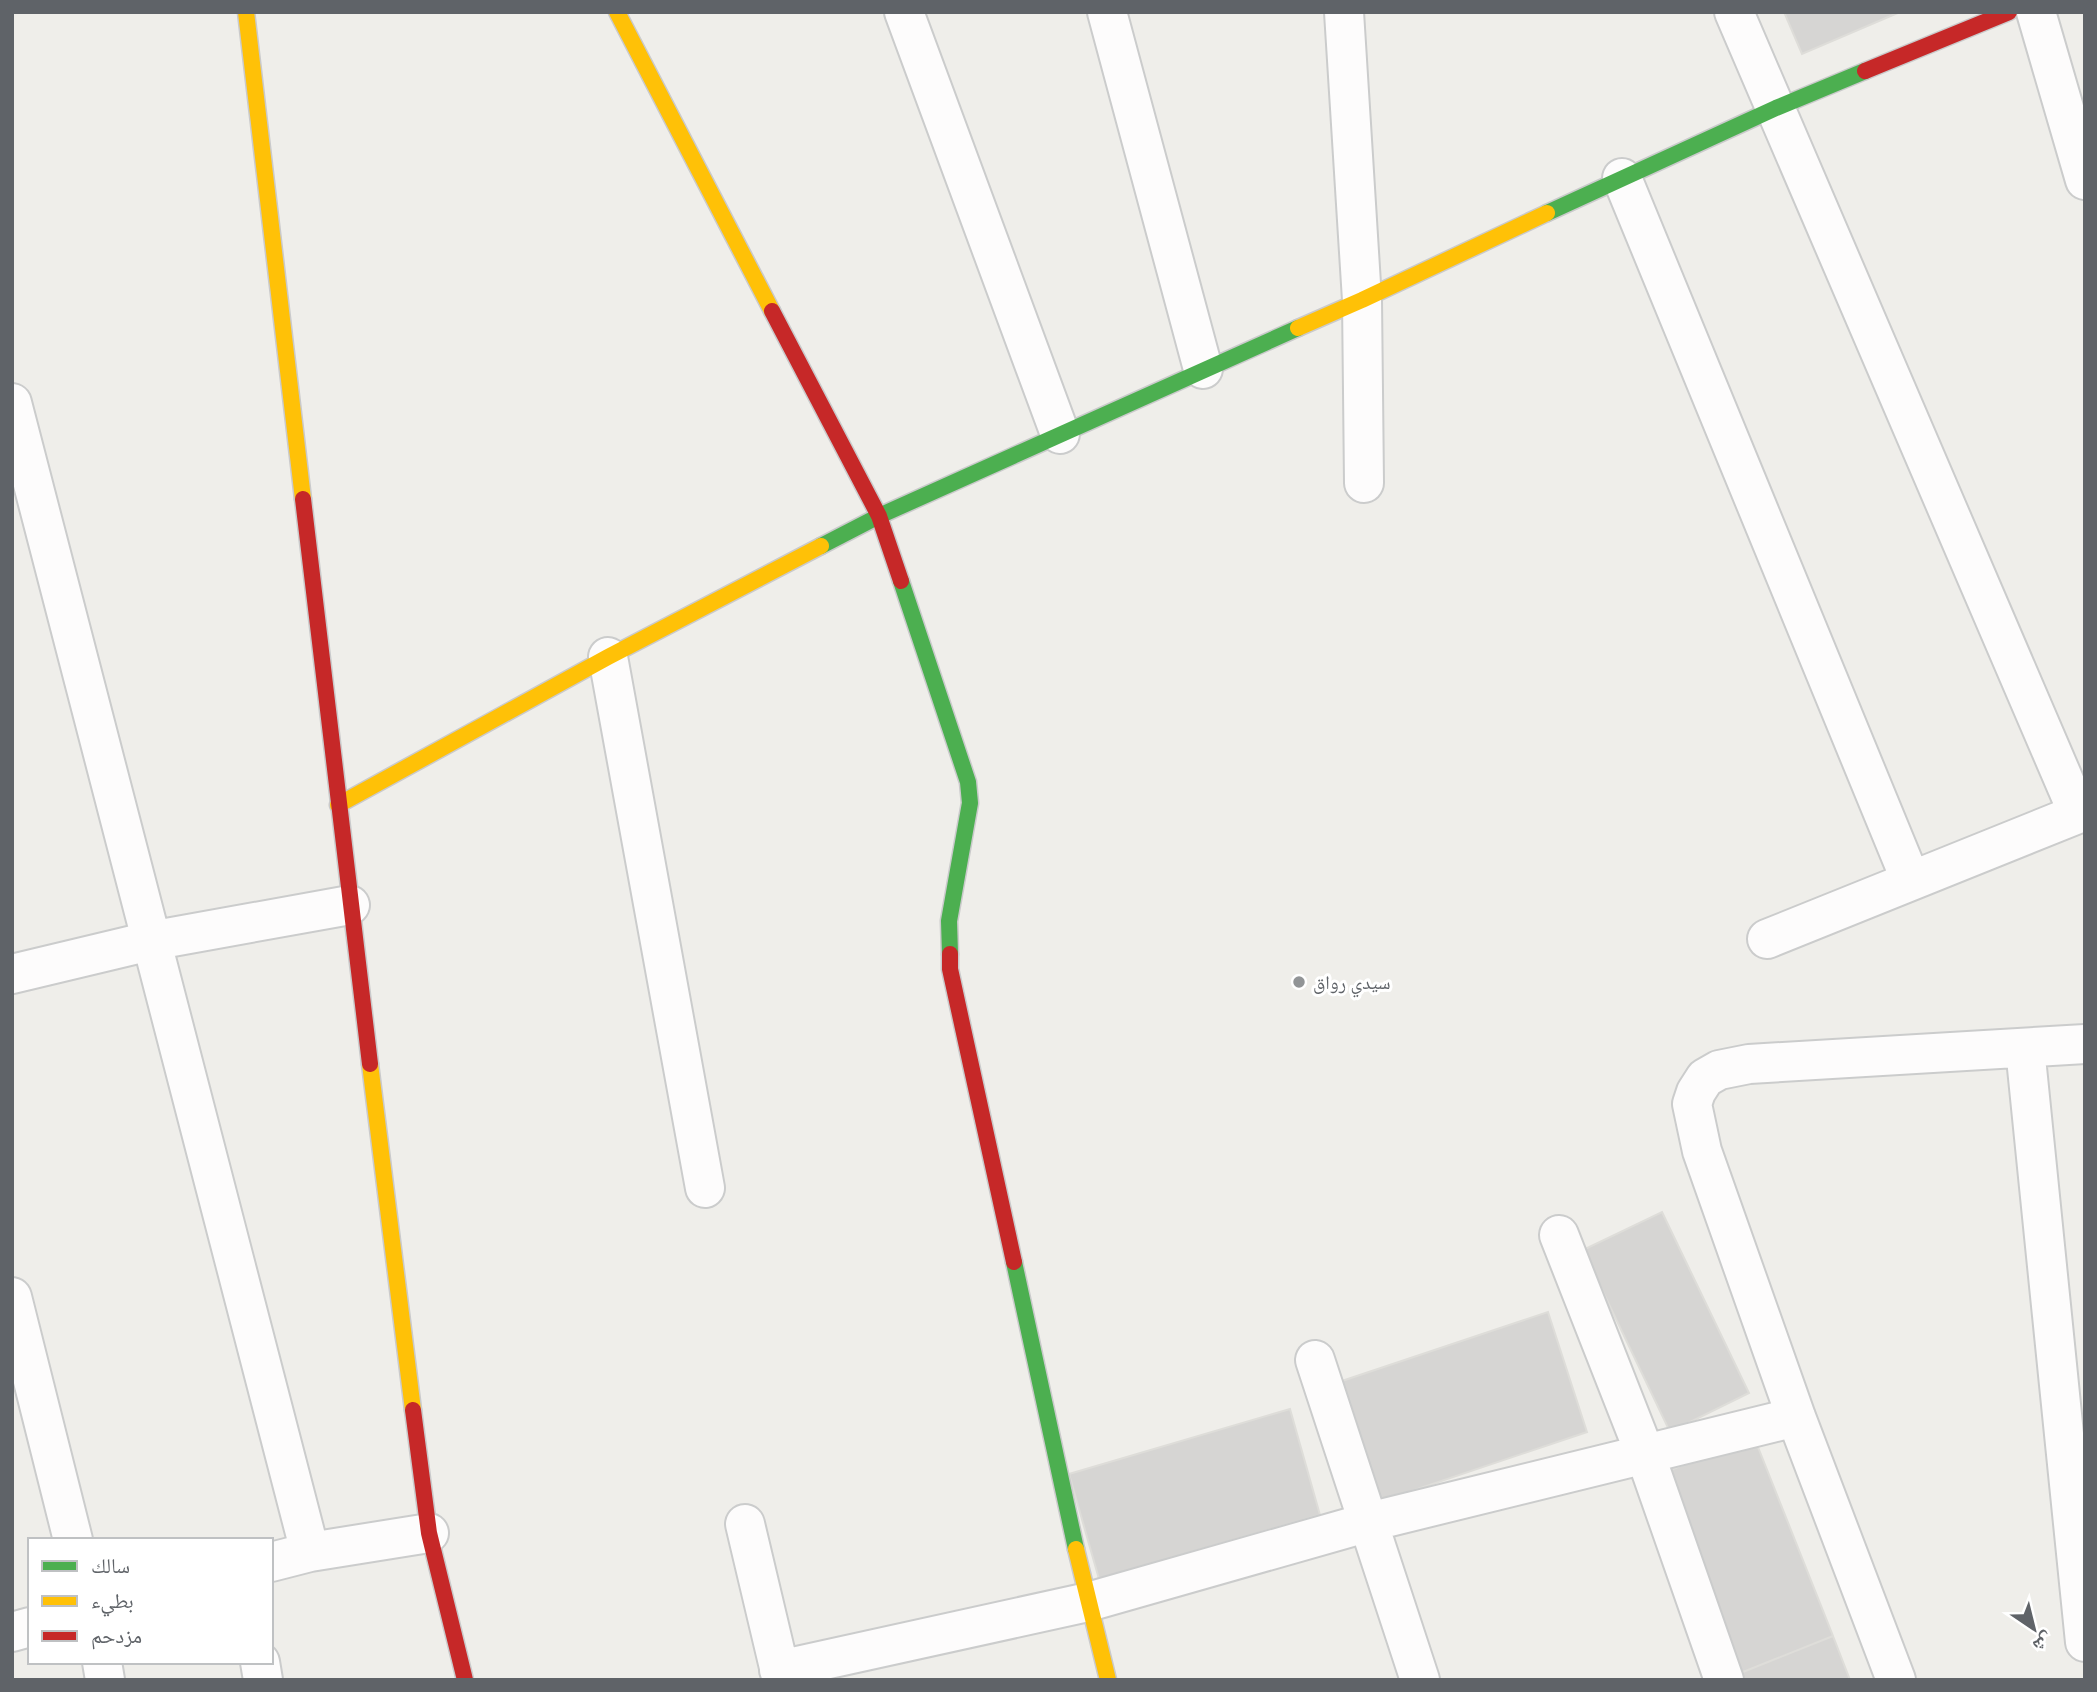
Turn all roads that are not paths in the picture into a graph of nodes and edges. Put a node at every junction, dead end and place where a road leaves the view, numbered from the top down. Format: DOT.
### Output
graph roads {
  1 [pos="246,12"];
  2 [pos="617,12"];
  3 [pos="904,12"];
  4 [pos="1107,12"];
  5 [pos="1344,12"];
  6 [pos="1734,12"];
  7 [pos="2009,12"];
  8 [pos="2036,12"];
  9 [pos="1776,108"];
  10 [pos="1622,178"];
  11 [pos="2085,180"];
  12 [pos="1362,300"];
  13 [pos="1203,369"];
  14 [pos="12,403"];
  15 [pos="1060,434"];
  16 [pos="1364,484"];
  17 [pos="879,516"];
  18 [pos="608,657"];
  19 [pos="338,805"];
  20 [pos="2081,812"];
  21 [pos="1911,880"];
  22 [pos="350,905"];
  23 [pos="1767,939"];
  24 [pos="150,941"];
  25 [pos="12,974"];
  26 [pos="2085,1044"];
  27 [pos="2025,1048"];
  28 [pos="705,1188"];
  29 [pos="1559,1235"];
  30 [pos="12,1297"];
  31 [pos="1315,1360"];
  32 [pos="1796,1417"];
  33 [pos="1645,1454"];
  34 [pos="1369,1522"];
  35 [pos="745,1524"];
  36 [pos="429,1532"];
  37 [pos="72,1538"];
  38 [pos="310,1552"];
  39 [pos="273,1561"];
  40 [pos="1088,1602"];
  41 [pos="2085,1642"];
  42 [pos="780,1675"];
  43 [pos="465,1680"];
  44 [pos="1108,1680"];
  45 [pos="1420,1680"];
  46 [pos="1724,1680"];
  47 [pos="1896,1680"];
  1 -- 19 [label="street"];
  2 -- 17 [label="street"];
  3 -- 15 [label="street"];
  4 -- 13 [label="street"];
  5 -- 12 [label="street"];
  6 -- 9 [label="street"];
  7 -- 9 [label="street"];
  8 -- 11 [label="street"];
  9 -- 10 [label="street"];
  9 -- 20 [label="street"];
  10 -- 12 [label="street"];
  10 -- 21 [label="street"];
  12 -- 13 [label="street"];
  12 -- 16 [label="street"];
  13 -- 15 [label="street"];
  14 -- 24 [label="street"];
  15 -- 17 [label="street"];
  17 -- 18 [label="street"];
  17 -- 40 [label="street"];
  18 -- 19 [label="street"];
  18 -- 28 [label="street"];
  19 -- 22 [label="street"];
  20 -- 21 [label="street"];
  21 -- 23 [label="street"];
  22 -- 24 [label="street"];
  22 -- 36 [label="street"];
  24 -- 25 [label="street"];
  24 -- 38 [label="street"];
  26 -- 27 [label="street"];
  27 -- 32 [label="street"];
  27 -- 41 [label="street"];
  29 -- 33 [label="street"];
  30 -- 37 [label="street"];
  31 -- 34 [label="street"];
  32 -- 33 [label="street"];
  32 -- 47 [label="street"];
  33 -- 34 [label="street"];
  33 -- 46 [label="street"];
  34 -- 40 [label="street"];
  34 -- 45 [label="street"];
  35 -- 42 [label="street"];
  36 -- 38 [label="street"];
  36 -- 43 [label="street"];
  38 -- 39 [label="street"];
  40 -- 42 [label="street"];
  40 -- 44 [label="street"];
}
